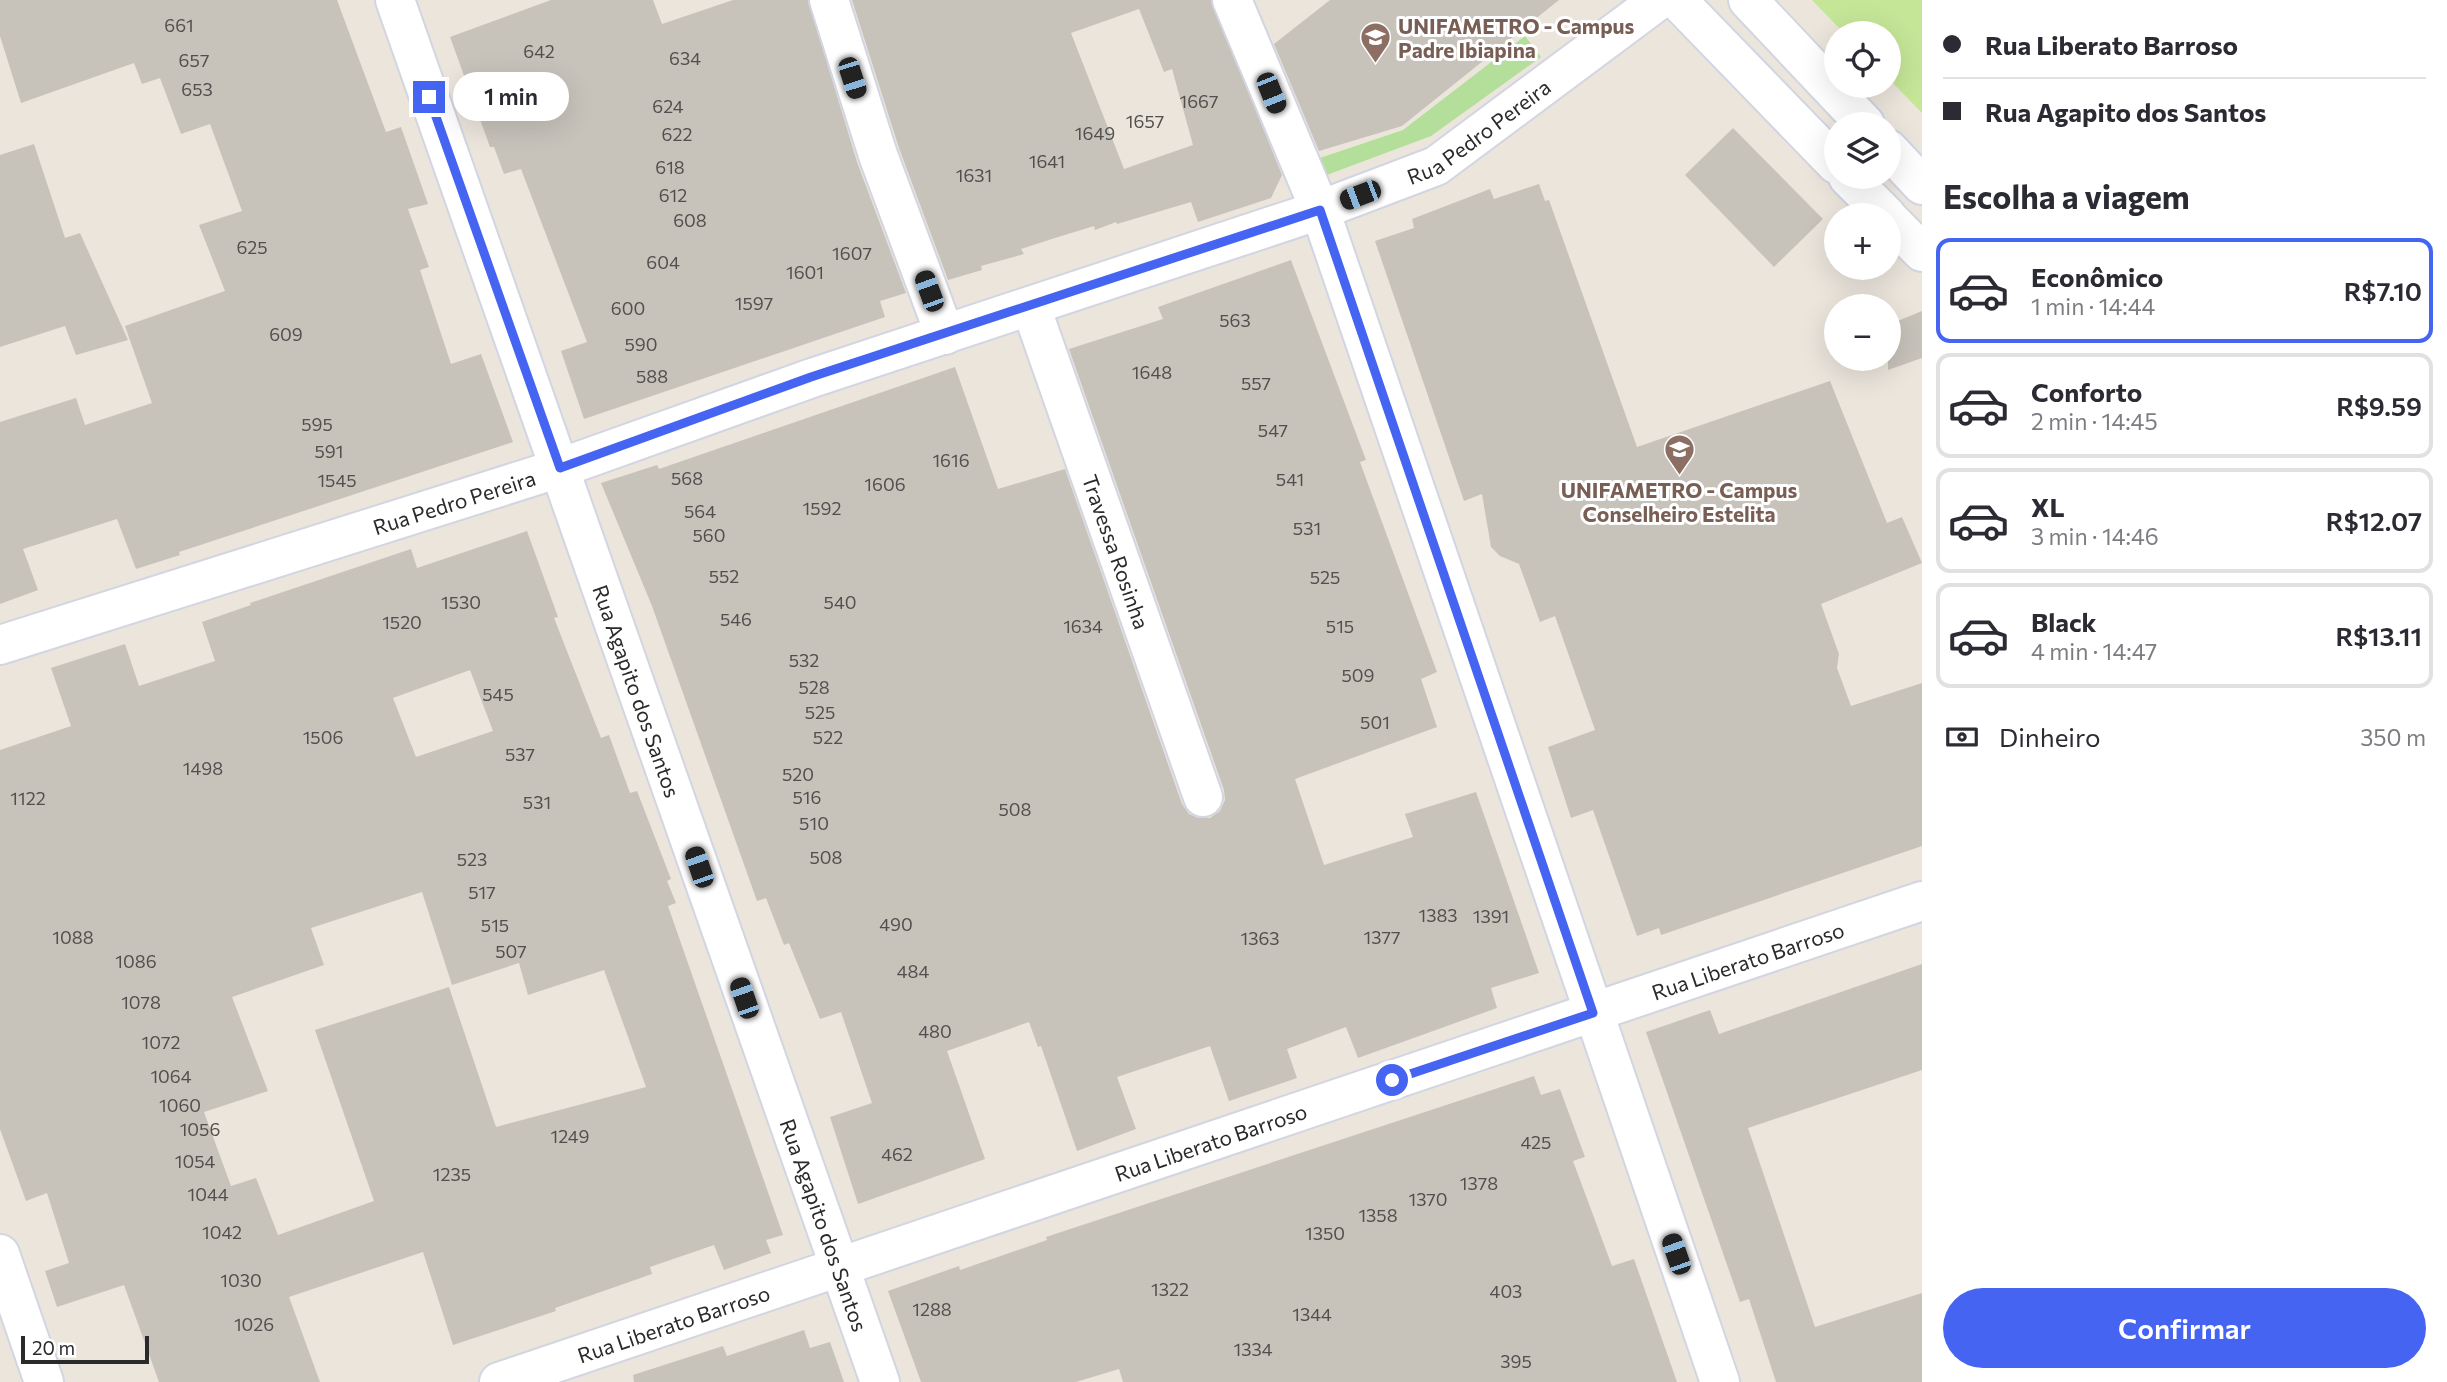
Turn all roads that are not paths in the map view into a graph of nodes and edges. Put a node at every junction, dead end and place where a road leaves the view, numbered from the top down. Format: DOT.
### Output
graph roads {
  1 [pos="395,0"];
  2 [pos="829,0"];
  3 [pos="1232,0"];
  4 [pos="1659,0"];
  5 [pos="1678,0"];
  6 [pos="1748,0"];
  7 [pos="1854,112"];
  8 [pos="1824,152"];
  9 [pos="1901,163"];
  10 [pos="1922,185"];
  11 [pos="1860,189"];
  12 [pos="1873,203"];
  13 [pos="1320,210"];
  14 [pos="1901,231"];
  15 [pos="1922,251"];
  16 [pos="1031,307"];
  17 [pos="945,335"];
  18 [pos="560,468"];
  19 [pos="0,645"];
  20 [pos="1203,797"];
  21 [pos="1922,901"];
  22 [pos="1593,1013"];
  23 [pos="0,1255"];
  24 [pos="838,1267"];
  25 [pos="44,1382"];
  26 [pos="499,1382"];
  27 [pos="880,1382"];
  28 [pos="1720,1382"];
  1 -- 18 [label="street, Rua Agapito dos Santos"];
  2 -- 17 [label="street"];
  3 -- 13 [label="street"];
  4 -- 13 [label="street, Rua Pedro Pereira"];
  5 -- 8 [label="street"];
  6 -- 7 [label="street"];
  9 -- 10 [label="street"];
  11 -- 12 [label="street"];
  13 -- 16 [label="street, Rua Pedro Pereira"];
  13 -- 22 [label="street"];
  14 -- 15 [label="street"];
  16 -- 17 [label="street, Rua Pedro Pereira"];
  16 -- 20 [label="street, Travessa Rosinha"];
  17 -- 18 [label="street, Rua Pedro Pereira"];
  18 -- 19 [label="street, Rua Pedro Pereira"];
  18 -- 24 [label="street, Rua Agapito dos Santos"];
  21 -- 22 [label="street, Rua Liberato Barroso"];
  22 -- 24 [label="street, Rua Liberato Barroso"];
  22 -- 28 [label="street"];
  23 -- 25 [label="street"];
  24 -- 26 [label="street, Rua Liberato Barroso"];
  24 -- 27 [label="street, Rua Agapito dos Santos"];
}
